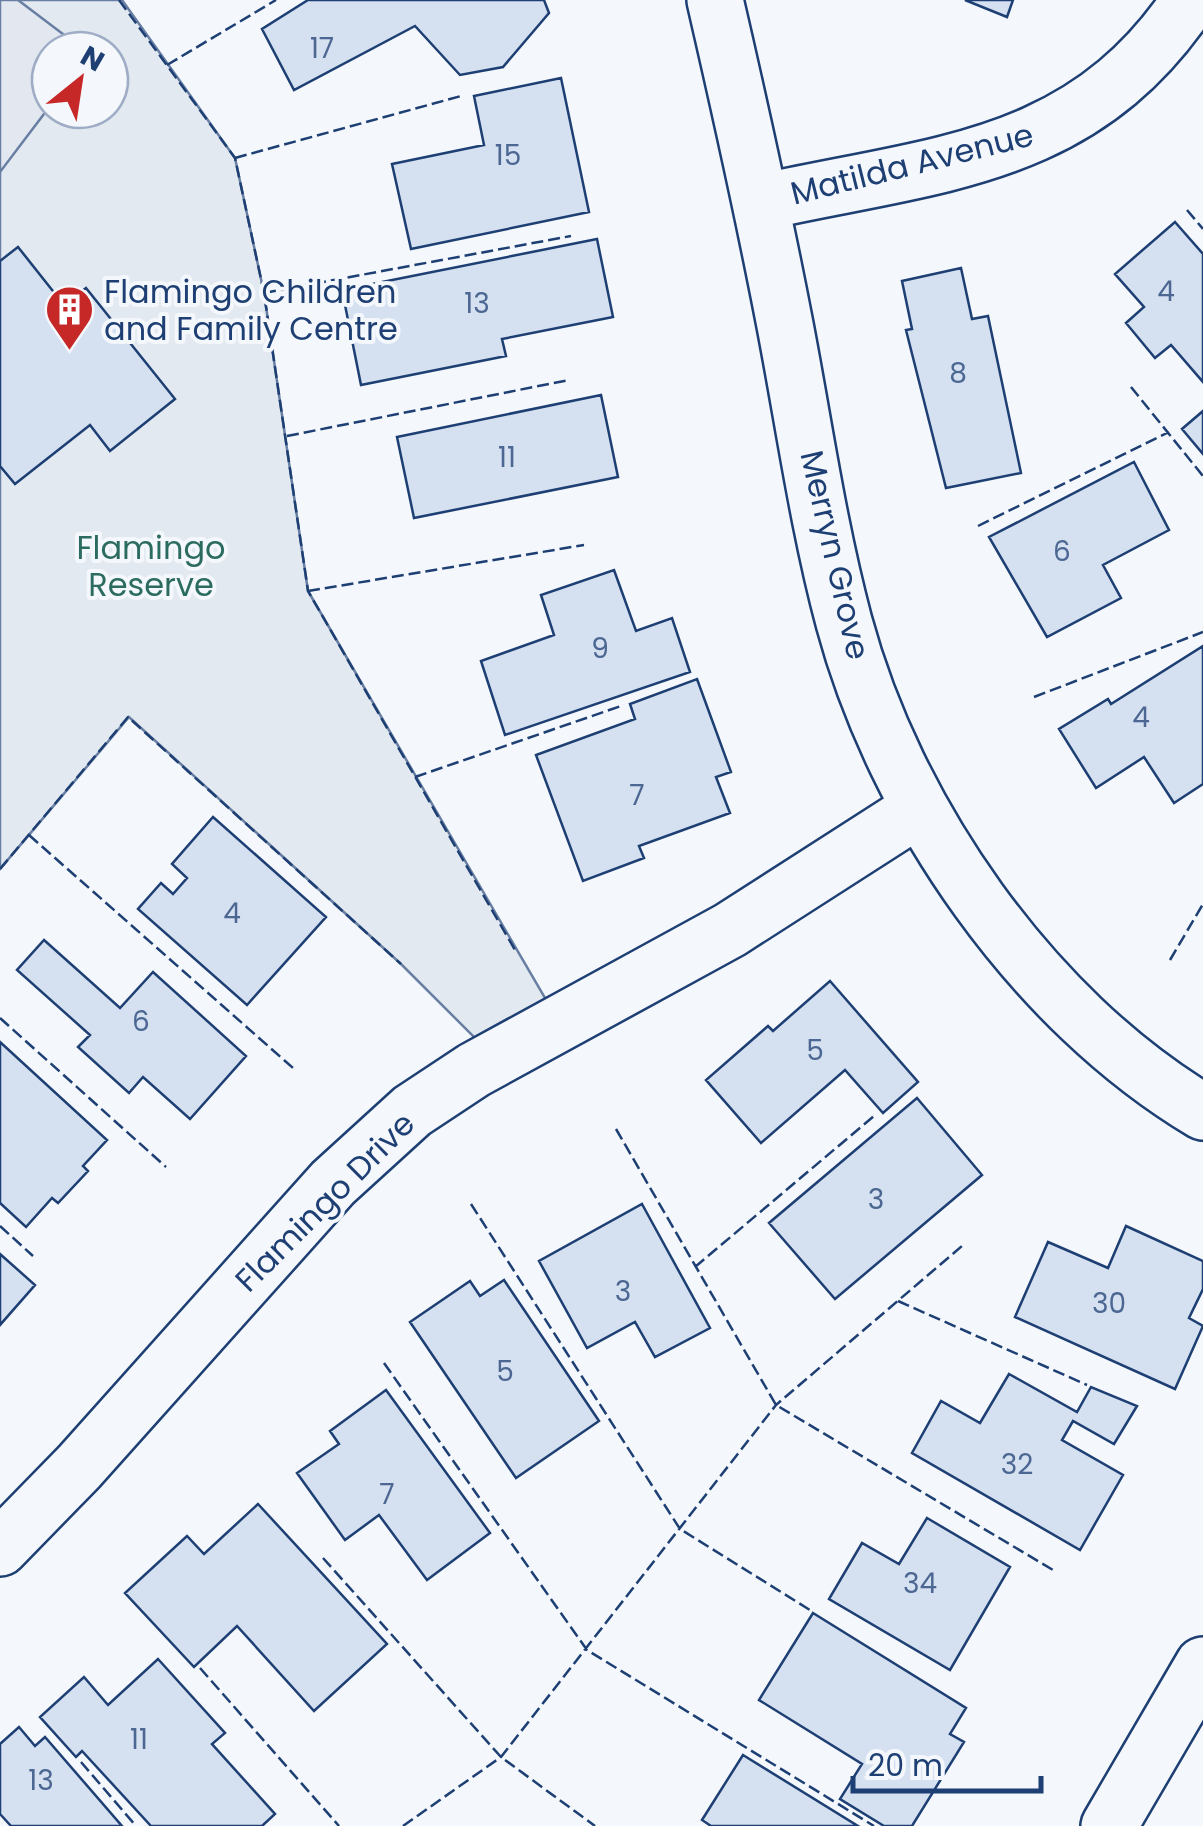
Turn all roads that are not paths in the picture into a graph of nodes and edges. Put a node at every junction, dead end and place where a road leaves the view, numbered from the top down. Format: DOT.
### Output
graph roads {
  1 [pos="714,0"];
  2 [pos="1190,0"];
  3 [pos="762,202"];
  4 [pos="917,810"];
  5 [pos="1203,1112"];
  6 [pos="0,1548"];
  7 [pos="1203,1664"];
  8 [pos="1110,1826"];
  1 -- 3 [label="street, Merryn Grove"];
  2 -- 3 [label="street, Matilda Avenue"];
  3 -- 4 [label="street, Merryn Grove"];
  4 -- 5 [label="street, Merryn Grove"];
  4 -- 6 [label="street, Flamingo Drive"];
  7 -- 8 [label="street"];
}
